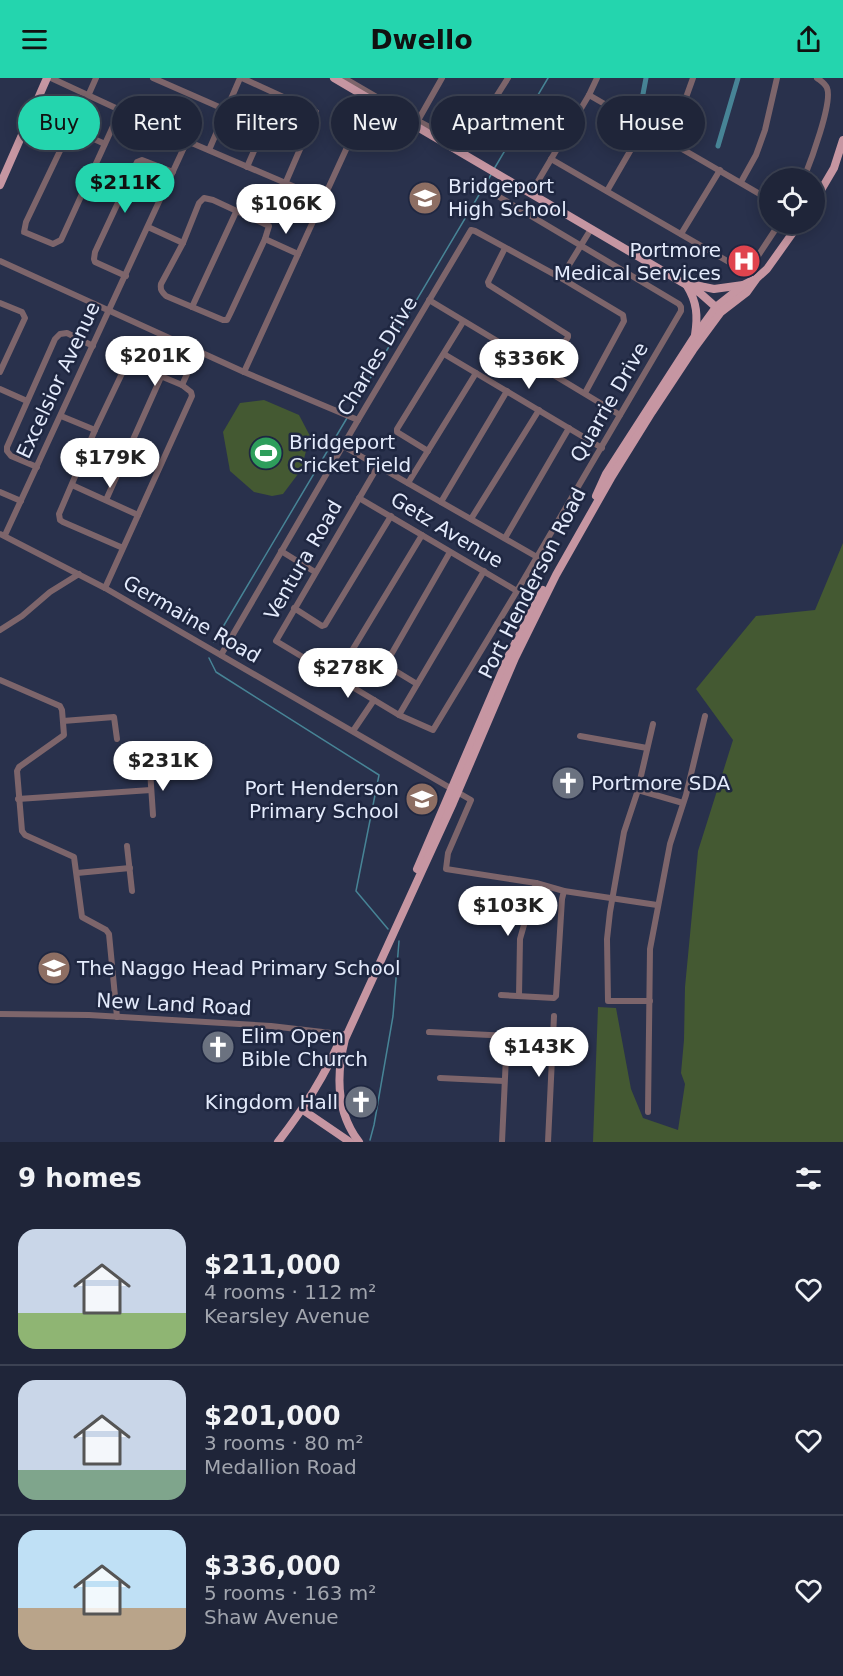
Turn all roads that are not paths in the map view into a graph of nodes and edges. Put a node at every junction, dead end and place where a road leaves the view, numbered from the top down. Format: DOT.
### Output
graph roads {
  1 [pos="49,78"];
  2 [pos="96,78"];
  3 [pos="153,78"];
  4 [pos="241,78"];
  5 [pos="334,78"];
  6 [pos="344,78"];
  7 [pos="442,78"];
  8 [pos="507,78"];
  9 [pos="597,78"];
  10 [pos="693,78"];
  11 [pos="777,78"];
  12 [pos="817,78"];
  13 [pos="589,95"];
  14 [pos="87,96"];
  15 [pos="233,96"];
  16 [pos="365,96"];
  17 [pos="373,96"];
  18 [pos="687,96"];
  19 [pos="597,100"];
  20 [pos="214,105"];
  21 [pos="419,119"];
  22 [pos="419,124"];
  23 [pos="419,124"];
  24 [pos="112,129"];
  25 [pos="214,138"];
  26 [pos="843,140"];
  27 [pos="105,144"];
  28 [pos="202,147"];
  29 [pos="184,150"];
  30 [pos="209,150"];
  31 [pos="255,150"];
  32 [pos="346,150"];
  33 [pos="630,150"];
  34 [pos="684,150"];
  35 [pos="551,159"];
  36 [pos="248,167"];
  37 [pos="808,168"];
  38 [pos="720,170"];
  39 [pos="173,172"];
  40 [pos="741,182"];
  41 [pos="285,184"];
  42 [pos="0,185"];
  43 [pos="825,185"];
  44 [pos="607,191"];
  45 [pos="531,193"];
  46 [pos="759,193"];
  47 [pos="496,195"];
  48 [pos="323,199"];
  49 [pos="236,212"];
  50 [pos="148,227"];
  51 [pos="591,229"];
  52 [pos="681,234"];
  53 [pos="772,234"];
  54 [pos="792,234"];
  55 [pos="265,239"];
  56 [pos="183,243"];
  57 [pos="580,246"];
  58 [pos="506,248"];
  59 [pos="298,254"];
  60 [pos="0,261"];
  61 [pos="126,276"];
  62 [pos="561,278"];
  63 [pos="757,278"];
  64 [pos="683,283"];
  65 [pos="745,284"];
  66 [pos="429,300"];
  67 [pos="0,303"];
  68 [pos="192,307"];
  69 [pos="718,309"];
  70 [pos="108,310"];
  71 [pos="463,322"];
  72 [pos="695,336"];
  73 [pos="93,346"];
  74 [pos="198,350"];
  75 [pos="444,354"];
  76 [pos="548,371"];
  77 [pos="0,372"];
  78 [pos="244,372"];
  79 [pos="476,373"];
  80 [pos="161,377"];
  81 [pos="182,385"];
  82 [pos="0,389"];
  83 [pos="507,391"];
  84 [pos="585,393"];
  85 [pos="27,401"];
  86 [pos="539,410"];
  87 [pos="620,415"];
  88 [pos="61,416"];
  89 [pos="358,420"];
  90 [pos="569,428"];
  91 [pos="95,430"];
  92 [pos="343,446"];
  93 [pos="602,448"];
  94 [pos="428,451"];
  95 [pos="378,466"];
  96 [pos="37,467"];
  97 [pos="408,483"];
  98 [pos="72,484"];
  99 [pos="0,492"];
  100 [pos="359,498"];
  101 [pos="106,500"];
  102 [pos="21,501"];
  103 [pos="441,502"];
  104 [pos="138,515"];
  105 [pos="391,516"];
  106 [pos="471,519"];
  107 [pos="2,535"];
  108 [pos="422,535"];
  109 [pos="505,538"];
  110 [pos="123,548"];
  111 [pos="281,551"];
  112 [pos="450,552"];
  113 [pos="537,556"];
  114 [pos="484,571"];
  115 [pos="315,572"];
  116 [pos="79,574"];
  117 [pos="105,588"];
  118 [pos="517,591"];
  119 [pos="294,608"];
  120 [pos="0,630"];
  121 [pos="221,655"];
  122 [pos="336,677"];
  123 [pos="0,680"];
  124 [pos="417,684"];
  125 [pos="374,700"];
  126 [pos="399,715"];
  127 [pos="705,716"];
  128 [pos="63,720"];
  129 [pos="653,723"];
  130 [pos="352,731"];
  131 [pos="580,736"];
  132 [pos="117,739"];
  133 [pos="647,748"];
  134 [pos="150,770"];
  135 [pos="151,790"];
  136 [pos="638,790"];
  137 [pos="455,791"];
  138 [pos="18,800"];
  139 [pos="683,803"];
  140 [pos="153,815"];
  141 [pos="127,846"];
  142 [pos="130,868"];
  143 [pos="77,873"];
  144 [pos="536,883"];
  145 [pos="132,891"];
  146 [pos="564,891"];
  147 [pos="612,898"];
  148 [pos="657,905"];
  149 [pos="501,995"];
  150 [pos="519,996"];
  151 [pos="650,1001"];
  152 [pos="0,1014"];
  153 [pos="554,1016"];
  154 [pos="117,1017"];
  155 [pos="429,1032"];
  156 [pos="507,1035"];
  157 [pos="344,1036"];
  158 [pos="553,1038"];
  159 [pos="440,1078"];
  160 [pos="321,1080"];
  161 [pos="504,1081"];
  162 [pos="338,1084"];
  163 [pos="303,1110"];
  164 [pos="648,1112"];
  165 [pos="345,1115"];
  166 [pos="333,1130"];
  167 [pos="278,1142"];
  168 [pos="350,1142"];
  169 [pos="359,1142"];
  170 [pos="502,1142"];
  171 [pos="548,1142"];
  1 -- 14 [label="street"];
  1 -- 42 [label="main road"];
  2 -- 14 [label="street"];
  3 -- 20 [label="street"];
  4 -- 15 [label="street"];
  4 -- 41 [label="street"];
  5 -- 16 [label="main road"];
  6 -- 17 [label="street"];
  7 -- 21 [label="street"];
  8 -- 22 [label="street"];
  9 -- 13 [label="street"];
  10 -- 18 [label="street"];
  11 -- 40 [label="street"];
  12 -- 37 [label="street"];
  13 -- 19 [label="street"];
  13 -- 35 [label="street"];
  23 -- 45 [label="main road"];
  24 -- 27 [label="street"];
  25 -- 30 [label="street"];
  26 -- 43 [label="main road"];
  27 -- 27 [label="street"];
  28 -- 30 [label="street"];
  29 -- 39 [label="street, Excelsior Avenue"];
  30 -- 36 [label="street"];
  31 -- 36 [label="street"];
  32 -- 48 [label="street"];
  33 -- 44 [label="street"];
  34 -- 38 [label="street"];
  35 -- 44 [label="street"];
  35 -- 45 [label="street"];
  36 -- 41 [label="street"];
  38 -- 40 [label="street"];
  38 -- 52 [label="street"];
  39 -- 50 [label="street, Excelsior Avenue"];
  39 -- 61 [label="street"];
  40 -- 46 [label="street"];
  41 -- 48 [label="street"];
  44 -- 52 [label="street"];
  45 -- 51 [label="main road"];
  47 -- 57 [label="street, Quarrie Drive"];
  48 -- 59 [label="street"];
  49 -- 55 [label="street"];
  49 -- 56 [label="street"];
  49 -- 68 [label="street"];
  50 -- 56 [label="street"];
  50 -- 61 [label="street, Excelsior Avenue"];
  51 -- 57 [label="street"];
  51 -- 64 [label="main road"];
  52 -- 53 [label="street"];
  54 -- 63 [label="main road, Port Henderson Road"];
  55 -- 59 [label="street"];
  55 -- 68 [label="street"];
  56 -- 68 [label="street"];
  57 -- 62 [label="street"];
  57 -- 87 [label="street, Quarrie Drive"];
  58 -- 62 [label="street"];
  58 -- 66 [label="street, Charles Drive"];
  58 -- 76 [label="street"];
  59 -- 78 [label="street"];
  60 -- 70 [label="street"];
  61 -- 70 [label="street, Excelsior Avenue"];
  62 -- 84 [label="street"];
  63 -- 65 [label="main road, Port Henderson Road"];
  63 -- 69 [label="main road, Port Henderson Road"];
  64 -- 65 [label="main road"];
  64 -- 69 [label="main road"];
  64 -- 72 [label="main road"];
  65 -- 69 [label="main road, Port Henderson Road"];
  66 -- 71 [label="street"];
  66 -- 89 [label="street, Charles Drive"];
  67 -- 77 [label="street"];
  69 -- 72 [label="main road, Port Henderson Road"];
  69 -- 137 [label="main road, Port Henderson Road"];
  70 -- 73 [label="street, Excelsior Avenue"];
  70 -- 74 [label="street"];
  71 -- 75 [label="street"];
  71 -- 76 [label="street"];
  72 -- 137 [label="main road, Port Henderson Road"];
  73 -- 85 [label="street"];
  73 -- 88 [label="street, Excelsior Avenue"];
  74 -- 78 [label="street"];
  74 -- 81 [label="street"];
  75 -- 79 [label="street"];
  75 -- 94 [label="street"];
  76 -- 84 [label="street"];
  78 -- 89 [label="street"];
  79 -- 83 [label="street"];
  79 -- 94 [label="street"];
  80 -- 81 [label="street"];
  80 -- 91 [label="street"];
  80 -- 101 [label="street"];
  81 -- 104 [label="street"];
  82 -- 85 [label="street"];
  83 -- 86 [label="street"];
  83 -- 103 [label="street"];
  84 -- 87 [label="street"];
  85 -- 96 [label="street"];
  86 -- 90 [label="street"];
  86 -- 106 [label="street"];
  87 -- 93 [label="street, Quarrie Drive"];
  88 -- 91 [label="street"];
  88 -- 96 [label="street, Excelsior Avenue"];
  89 -- 92 [label="street, Charles Drive"];
  90 -- 93 [label="street"];
  90 -- 109 [label="street"];
  91 -- 98 [label="street"];
  92 -- 95 [label="street"];
  92 -- 111 [label="street, Charles Drive"];
  93 -- 113 [label="street, Quarrie Drive"];
  94 -- 97 [label="street"];
  95 -- 97 [label="street"];
  95 -- 100 [label="street, Ventura Road"];
  96 -- 102 [label="street, Excelsior Avenue"];
  97 -- 103 [label="street"];
  98 -- 101 [label="street"];
  98 -- 110 [label="street"];
  99 -- 102 [label="street"];
  100 -- 105 [label="street, Getz Avenue"];
  100 -- 115 [label="street, Ventura Road"];
  101 -- 104 [label="street"];
  102 -- 107 [label="street, Excelsior Avenue"];
  103 -- 106 [label="street"];
  104 -- 110 [label="street"];
  105 -- 108 [label="street, Getz Avenue"];
  105 -- 119 [label="street"];
  106 -- 109 [label="street"];
  107 -- 116 [label="street, Germaine Road"];
  108 -- 112 [label="street, Getz Avenue"];
  108 -- 122 [label="street"];
  109 -- 113 [label="street"];
  110 -- 117 [label="street"];
  111 -- 115 [label="street"];
  111 -- 121 [label="street, Charles Drive"];
  112 -- 114 [label="street, Getz Avenue"];
  112 -- 124 [label="street"];
  113 -- 118 [label="street, Quarrie Drive"];
  114 -- 118 [label="street, Getz Avenue"];
  114 -- 124 [label="street"];
  115 -- 119 [label="street, Ventura Road"];
  116 -- 117 [label="street, Germaine Road"];
  116 -- 120 [label="street"];
  117 -- 121 [label="street, Germaine Road"];
  118 -- 126 [label="street, Quarrie Drive"];
  119 -- 122 [label="street, Ventura Road"];
  121 -- 130 [label="street, Germaine Road"];
  122 -- 125 [label="street"];
  123 -- 128 [label="street"];
  124 -- 126 [label="street"];
  125 -- 126 [label="street"];
  125 -- 130 [label="street"];
  127 -- 139 [label="street"];
  128 -- 132 [label="street"];
  128 -- 138 [label="street"];
  129 -- 133 [label="street"];
  130 -- 137 [label="street, Germaine Road"];
  131 -- 133 [label="street"];
  133 -- 136 [label="street"];
  134 -- 135 [label="street"];
  135 -- 138 [label="street"];
  135 -- 140 [label="street"];
  136 -- 139 [label="street"];
  136 -- 147 [label="street"];
  137 -- 144 [label="street"];
  137 -- 157 [label="main road, Port Henderson Road"];
  138 -- 143 [label="street"];
  139 -- 148 [label="street"];
  141 -- 142 [label="street"];
  142 -- 143 [label="street"];
  142 -- 145 [label="street"];
  143 -- 154 [label="street"];
  144 -- 146 [label="street"];
  144 -- 150 [label="street"];
  146 -- 147 [label="street"];
  146 -- 150 [label="street"];
  147 -- 148 [label="street"];
  147 -- 151 [label="street"];
  148 -- 151 [label="street"];
  149 -- 150 [label="street"];
  151 -- 164 [label="street"];
  152 -- 154 [label="street, New Land Road"];
  153 -- 158 [label="street"];
  154 -- 157 [label="street, New Land Road"];
  155 -- 156 [label="street"];
  156 -- 158 [label="street"];
  156 -- 161 [label="street"];
  157 -- 160 [label="main road"];
  157 -- 162 [label="main road"];
  158 -- 171 [label="street"];
  159 -- 161 [label="street"];
  160 -- 162 [label="main road"];
  160 -- 163 [label="main road"];
  161 -- 170 [label="street"];
  162 -- 165 [label="main road"];
  163 -- 166 [label="main road"];
  163 -- 167 [label="main road"];
  165 -- 166 [label="main road"];
  165 -- 169 [label="main road"];
  166 -- 168 [label="main road"];
}
